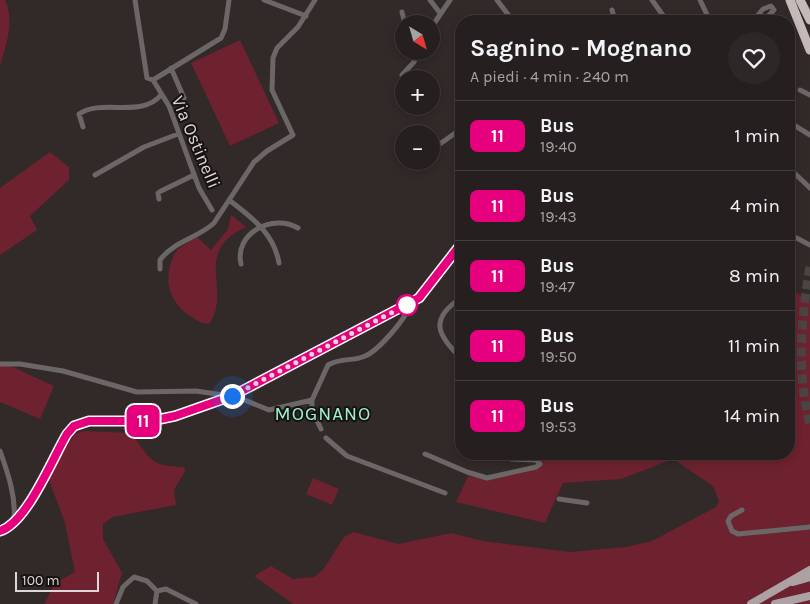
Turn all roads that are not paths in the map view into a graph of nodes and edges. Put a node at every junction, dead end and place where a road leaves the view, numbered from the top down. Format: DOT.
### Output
graph roads {
  1 [pos="135,0"];
  2 [pos="229,0"];
  3 [pos="264,0"];
  4 [pos="315,0"];
  5 [pos="430,0"];
  6 [pos="450,0"];
  7 [pos="496,0"];
  8 [pos="652,0"];
  9 [pos="700,0"];
  10 [pos="790,0"];
  11 [pos="800,0"];
  12 [pos="612,10"];
  13 [pos="402,12"];
  14 [pos="440,13"];
  15 [pos="769,14"];
  16 [pos="403,15"];
  17 [pos="508,15"];
  18 [pos="613,15"];
  19 [pos="663,15"];
  20 [pos="707,15"];
  21 [pos="758,15"];
  22 [pos="306,16"];
  23 [pos="809,18"];
  24 [pos="810,50"];
  25 [pos="414,60"];
  26 [pos="171,68"];
  27 [pos="407,70"];
  28 [pos="153,80"];
  29 [pos="800,90"];
  30 [pos="161,95"];
  31 [pos="810,95"];
  32 [pos="184,98"];
  33 [pos="795,126"];
  34 [pos="82,127"];
  35 [pos="455,133"];
  36 [pos="178,134"];
  37 [pos="810,135"];
  38 [pos="440,144"];
  39 [pos="795,174"];
  40 [pos="95,175"];
  41 [pos="194,175"];
  42 [pos="810,188"];
  43 [pos="159,199"];
  44 [pos="228,200"];
  45 [pos="212,210"];
  46 [pos="260,226"];
  47 [pos="298,228"];
  48 [pos="795,237"];
  49 [pos="810,245"];
  50 [pos="455,252"];
  51 [pos="279,263"];
  52 [pos="241,264"];
  53 [pos="160,268"];
  54 [pos="455,302"];
  55 [pos="410,303"];
  56 [pos="455,352"];
  57 [pos="0,364"];
  58 [pos="232,396"];
  59 [pos="312,400"];
  60 [pos="321,429"];
  61 [pos="326,438"];
  62 [pos="0,451"];
  63 [pos="425,454"];
  64 [pos="536,460"];
  65 [pos="445,494"];
  66 [pos="559,499"];
  67 [pos="587,503"];
  68 [pos="742,510"];
  69 [pos="14,520"];
  70 [pos="810,527"];
  71 [pos="0,531"];
  72 [pos="810,570"];
  73 [pos="810,577"];
  74 [pos="157,591"];
  75 [pos="771,592"];
  76 [pos="810,596"];
  77 [pos="116,604"];
  78 [pos="155,604"];
  79 [pos="196,604"];
  80 [pos="751,604"];
  81 [pos="774,604"];
  1 -- 28 [label="street, Via Ostinelli"];
  2 -- 26 [label="street"];
  3 -- 22 [label="street"];
  4 -- 22 [label="street"];
  5 -- 14 [label="street"];
  6 -- 14 [label="street"];
  7 -- 17 [label="street"];
  8 -- 19 [label="street"];
  9 -- 20 [label="street"];
  10 -- 24 [label="highway"];
  11 -- 23 [label="highway"];
  12 -- 18 [label="street"];
  13 -- 16 [label="street"];
  15 -- 21 [label="street"];
  22 -- 44 [label="street"];
  25 -- 27 [label="street"];
  26 -- 28 [label="street"];
  26 -- 32 [label="street"];
  28 -- 30 [label="street, Via Ostinelli"];
  29 -- 31 [label="street"];
  30 -- 34 [label="street"];
  30 -- 36 [label="street, Via Ostinelli"];
  33 -- 37 [label="street"];
  35 -- 38 [label="street"];
  36 -- 40 [label="street"];
  36 -- 41 [label="street, Via Ostinelli"];
  39 -- 42 [label="street"];
  41 -- 43 [label="street"];
  41 -- 45 [label="street, Via Ostinelli"];
  44 -- 46 [label="street"];
  44 -- 53 [label="street"];
  46 -- 47 [label="street"];
  46 -- 51 [label="street"];
  46 -- 52 [label="street"];
  48 -- 49 [label="street"];
  50 -- 55 [label="street"];
  54 -- 56 [label="street"];
  55 -- 58 [label="street"];
  55 -- 59 [label="street"];
  57 -- 58 [label="street"];
  58 -- 59 [label="street"];
  58 -- 69 [label="street"];
  59 -- 60 [label="street"];
  61 -- 65 [label="street"];
  62 -- 69 [label="street"];
  63 -- 64 [label="street"];
  66 -- 67 [label="street"];
  68 -- 70 [label="street"];
  69 -- 71 [label="street"];
  72 -- 75 [label="main road"];
  73 -- 75 [label="main road"];
  74 -- 77 [label="street"];
  74 -- 78 [label="street"];
  74 -- 79 [label="street"];
  75 -- 80 [label="main road"];
  76 -- 81 [label="main road"];
}
